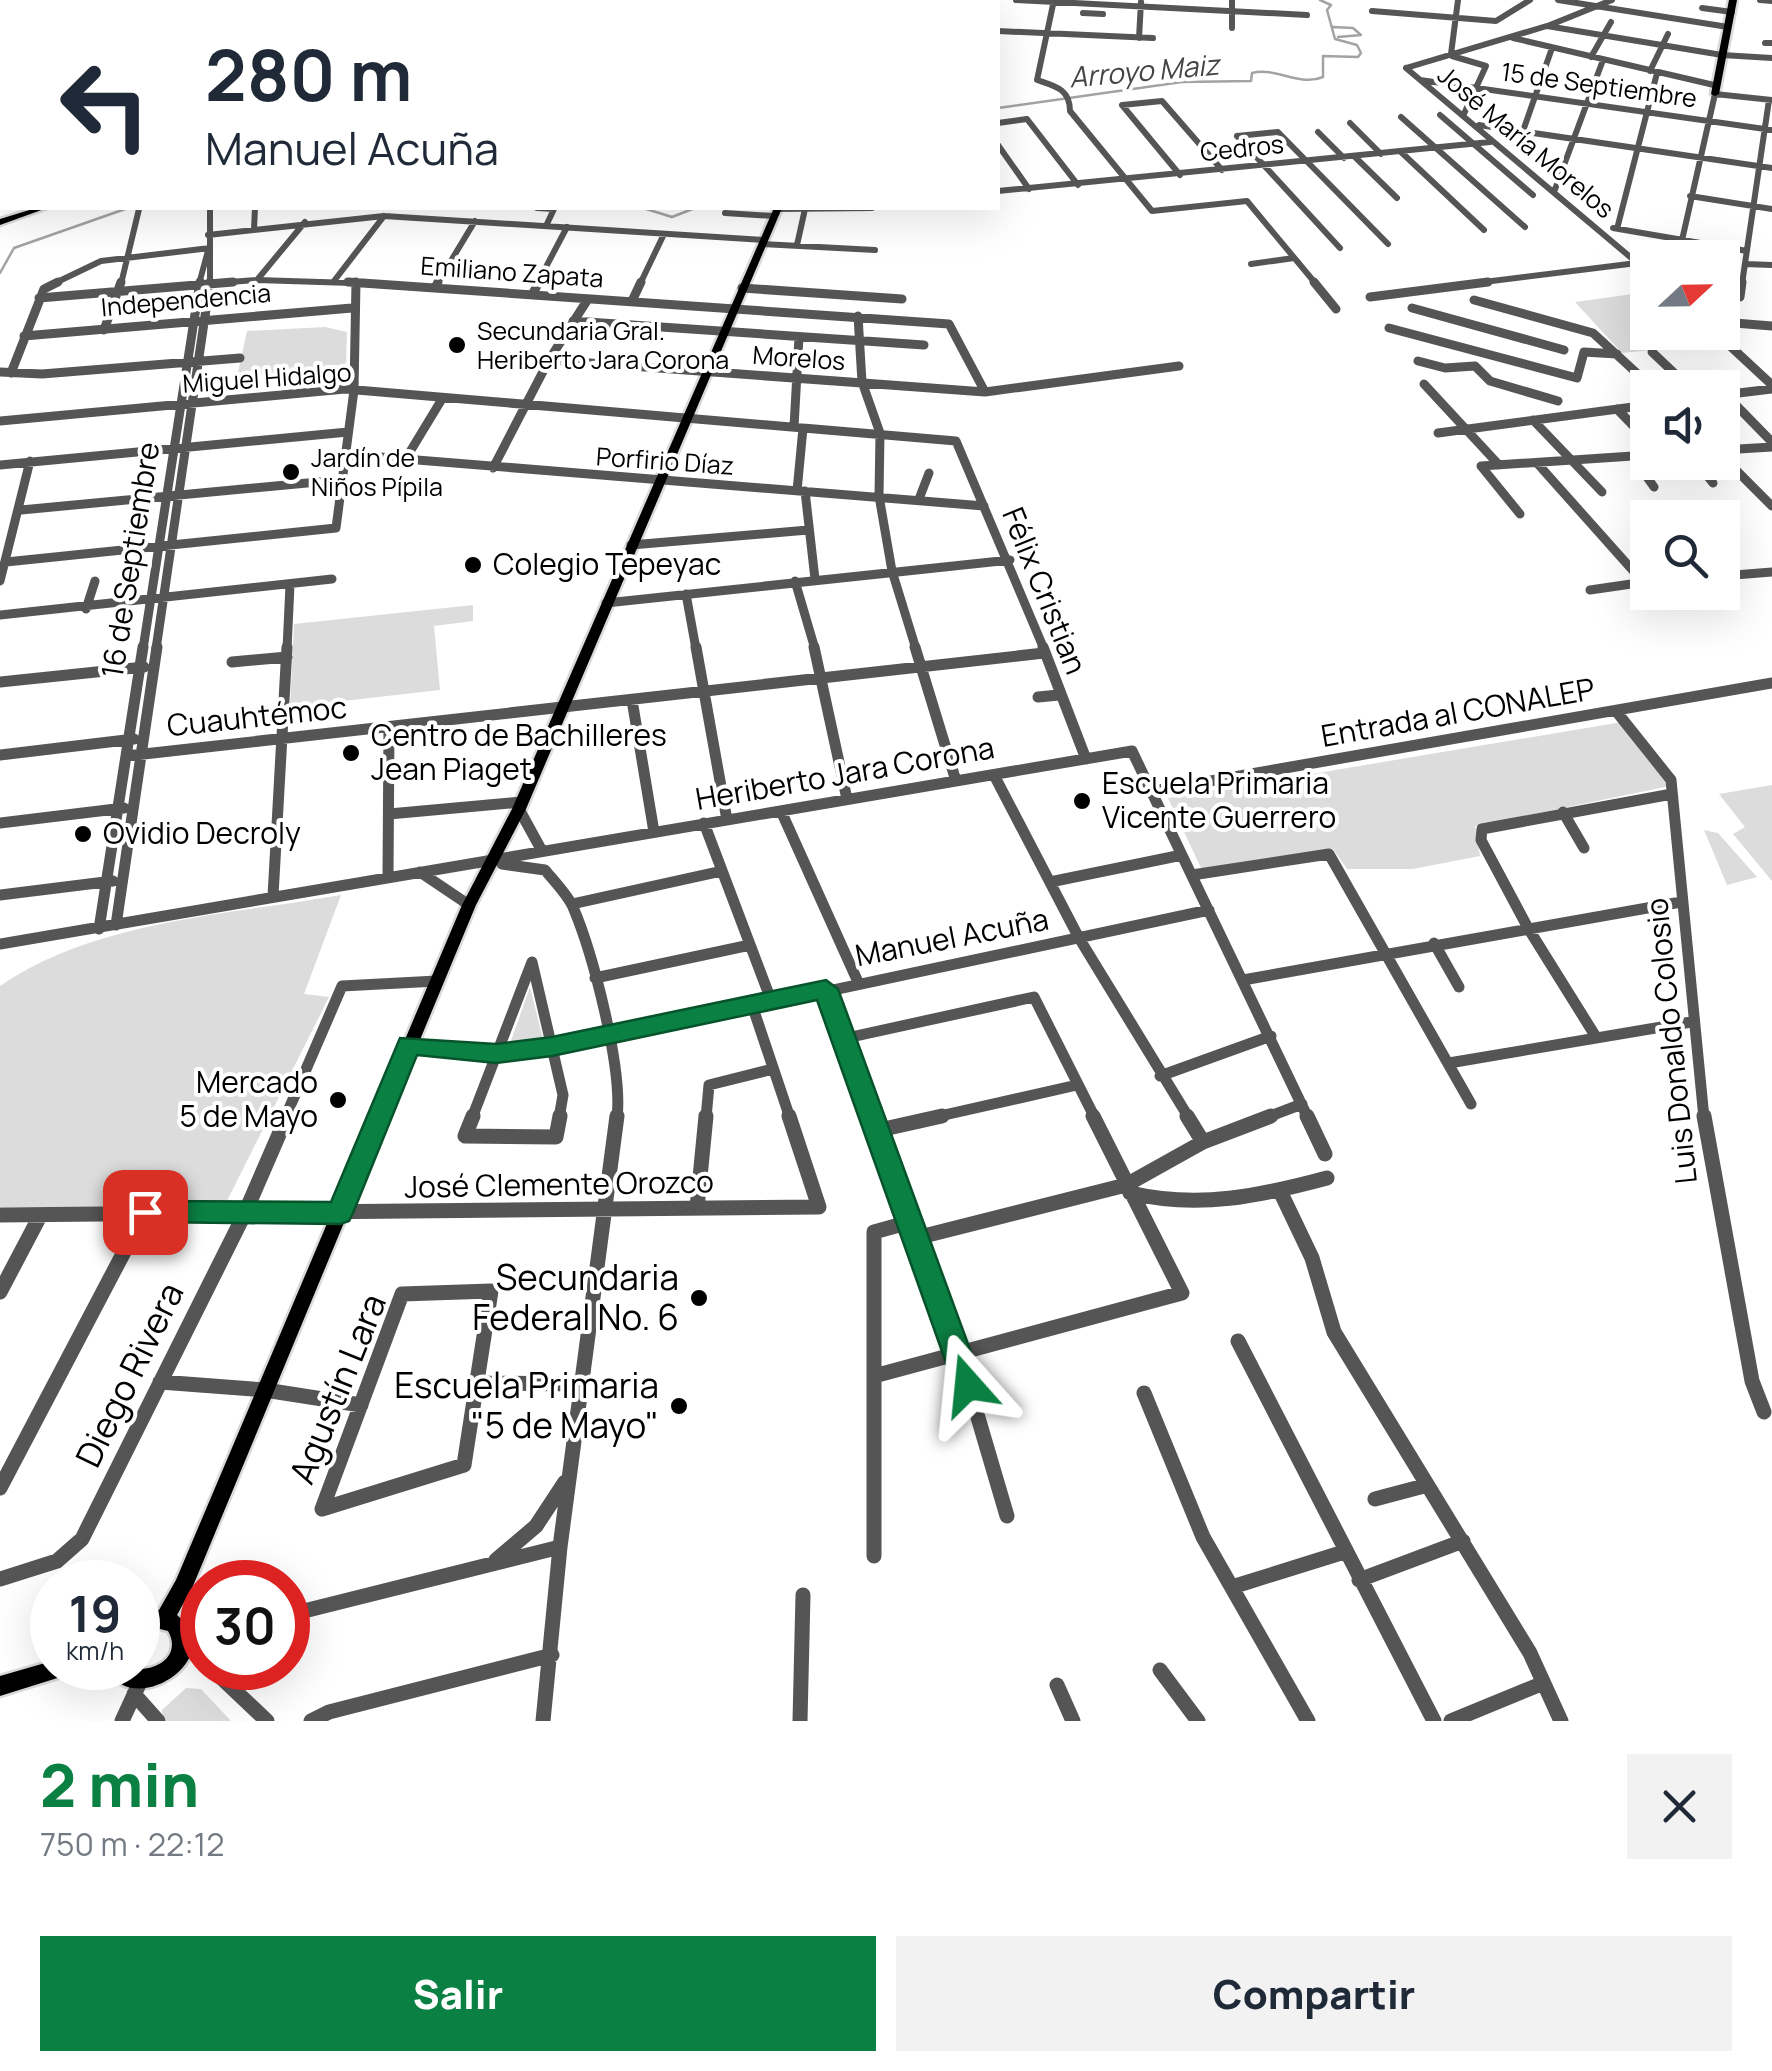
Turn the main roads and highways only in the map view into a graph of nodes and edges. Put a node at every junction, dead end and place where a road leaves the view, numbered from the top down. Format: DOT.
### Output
graph roads {
  1 [pos="1734,0"];
  2 [pos="1714,89"];
  3 [pos="33,210"];
  4 [pos="776,211"];
  5 [pos="0,222"];
  6 [pos="165,1618"];
  7 [pos="160,1619"];
  8 [pos="180,1629"];
  9 [pos="180,1655"];
  10 [pos="30,1677"];
  11 [pos="160,1677"];
  12 [pos="0,1686"];
  1 -- 2 [label="main road"];
  3 -- 5 [label="main road"];
  4 -- 6 [label="main road"];
  6 -- 7 [label="main road"];
  6 -- 8 [label="main road"];
  9 -- 11 [label="main road"];
  10 -- 12 [label="main road"];
}
